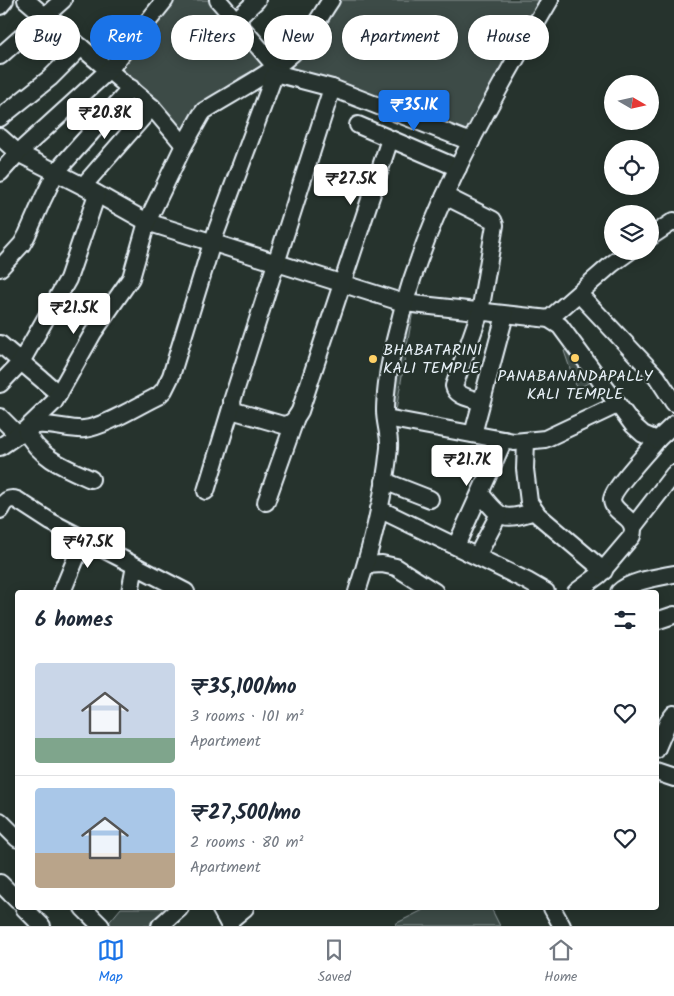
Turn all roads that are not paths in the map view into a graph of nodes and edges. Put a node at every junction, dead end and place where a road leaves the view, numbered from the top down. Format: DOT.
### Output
graph roads {
  1 [pos="5,0"];
  2 [pos="26,0"];
  3 [pos="63,0"];
  4 [pos="165,0"];
  5 [pos="218,0"];
  6 [pos="257,0"];
  7 [pos="331,0"];
  8 [pos="550,0"];
  9 [pos="0,6"];
  10 [pos="42,15"];
  11 [pos="46,15"];
  12 [pos="232,15"];
  13 [pos="241,15"];
  14 [pos="15,43"];
  15 [pos="254,43"];
  16 [pos="81,47"];
  17 [pos="0,56"];
  18 [pos="109,70"];
  19 [pos="275,70"];
  20 [pos="130,88"];
  21 [pos="332,88"];
  22 [pos="152,107"];
  23 [pos="0,118"];
  24 [pos="358,125"];
  25 [pos="0,137"];
  26 [pos="390,139"];
  27 [pos="470,142"];
  28 [pos="184,145"];
  29 [pos="18,153"];
  30 [pos="458,168"];
  31 [pos="56,172"];
  32 [pos="0,173"];
  33 [pos="83,186"];
  34 [pos="98,194"];
  35 [pos="445,196"];
  36 [pos="674,221"];
  37 [pos="147,222"];
  38 [pos="659,232"];
  39 [pos="212,243"];
  40 [pos="618,260"];
  41 [pos="276,263"];
  42 [pos="0,268"];
  43 [pos="341,283"];
  44 [pos="579,294"];
  45 [pos="404,303"];
  46 [pos="480,312"];
  47 [pos="504,315"];
  48 [pos="548,319"];
  49 [pos="0,344"];
  50 [pos="21,362"];
  51 [pos="0,384"];
  52 [pos="59,394"];
  53 [pos="481,402"];
  54 [pos="674,402"];
  55 [pos="232,405"];
  56 [pos="617,405"];
  57 [pos="0,417"];
  58 [pos="386,418"];
  59 [pos="295,420"];
  60 [pos="674,424"];
  61 [pos="22,432"];
  62 [pos="473,434"];
  63 [pos="504,440"];
  64 [pos="657,440"];
  65 [pos="526,441"];
  66 [pos="0,447"];
  67 [pos="674,474"];
  68 [pos="91,479"];
  69 [pos="384,481"];
  70 [pos="206,490"];
  71 [pos="481,494"];
  72 [pos="430,499"];
  73 [pos="266,502"];
  74 [pos="379,509"];
  75 [pos="0,510"];
  76 [pos="535,511"];
  77 [pos="499,514"];
  78 [pos="633,527"];
  79 [pos="84,539"];
  80 [pos="456,546"];
  81 [pos="477,556"];
  82 [pos="366,565"];
  83 [pos="135,566"];
  84 [pos="604,570"];
  85 [pos="674,574"];
  86 [pos="63,590"];
  87 [pos="130,590"];
  88 [pos="182,590"];
  89 [pos="359,590"];
  90 [pos="432,590"];
  91 [pos="543,590"];
  92 [pos="579,590"];
  93 [pos="621,590"];
  94 [pos="674,615"];
  95 [pos="659,620"];
  96 [pos="674,714"];
  97 [pos="659,743"];
  98 [pos="659,773"];
  99 [pos="674,778"];
  100 [pos="0,821"];
  101 [pos="15,836"];
  102 [pos="0,883"];
  103 [pos="15,898"];
  104 [pos="26,910"];
  105 [pos="85,910"];
  106 [pos="178,910"];
  107 [pos="241,910"];
  108 [pos="553,910"];
  109 [pos="226,918"];
  110 [pos="42,926"];
  111 [pos="100,926"];
  112 [pos="160,926"];
  113 [pos="562,926"];
  1 -- 9 [label="street"];
  2 -- 10 [label="street"];
  3 -- 11 [label="street"];
  4 -- 18 [label="street"];
  5 -- 12 [label="street"];
  6 -- 13 [label="street"];
  7 -- 19 [label="street"];
  8 -- 27 [label="street"];
  14 -- 17 [label="street"];
  15 -- 19 [label="street"];
  16 -- 18 [label="street"];
  16 -- 23 [label="street"];
  18 -- 20 [label="street"];
  18 -- 29 [label="street"];
  19 -- 21 [label="street"];
  19 -- 28 [label="street"];
  19 -- 39 [label="street"];
  20 -- 22 [label="street"];
  20 -- 31 [label="street"];
  21 -- 27 [label="street"];
  21 -- 41 [label="street"];
  22 -- 28 [label="street"];
  22 -- 33 [label="street"];
  24 -- 26 [label="street"];
  25 -- 29 [label="street"];
  26 -- 30 [label="street"];
  26 -- 43 [label="street"];
  27 -- 30 [label="street"];
  28 -- 37 [label="street"];
  29 -- 31 [label="street"];
  29 -- 32 [label="street"];
  30 -- 35 [label="street"];
  31 -- 33 [label="street"];
  31 -- 42 [label="street"];
  33 -- 34 [label="street"];
  34 -- 37 [label="street"];
  34 -- 50 [label="street"];
  35 -- 45 [label="street"];
  35 -- 46 [label="street"];
  36 -- 38 [label="street"];
  37 -- 39 [label="street"];
  37 -- 52 [label="street"];
  39 -- 41 [label="street"];
  39 -- 61 [label="street"];
  40 -- 44 [label="street"];
  41 -- 43 [label="street"];
  41 -- 55 [label="street"];
  43 -- 45 [label="street"];
  43 -- 59 [label="street"];
  44 -- 48 [label="street"];
  44 -- 54 [label="street"];
  45 -- 46 [label="street"];
  45 -- 58 [label="street"];
  46 -- 47 [label="street"];
  46 -- 53 [label="street"];
  47 -- 48 [label="street"];
  47 -- 53 [label="street"];
  48 -- 56 [label="street"];
  49 -- 50 [label="street"];
  50 -- 51 [label="street"];
  50 -- 52 [label="street"];
  52 -- 61 [label="street"];
  53 -- 62 [label="street"];
  55 -- 59 [label="street"];
  55 -- 70 [label="street"];
  56 -- 64 [label="street"];
  56 -- 65 [label="street"];
  57 -- 61 [label="street"];
  58 -- 62 [label="street"];
  58 -- 69 [label="street"];
  59 -- 73 [label="street"];
  60 -- 64 [label="street"];
  61 -- 66 [label="street"];
  61 -- 68 [label="street"];
  62 -- 63 [label="street"];
  63 -- 65 [label="street"];
  63 -- 71 [label="street"];
  64 -- 78 [label="street"];
  65 -- 76 [label="street"];
  67 -- 78 [label="street"];
  69 -- 72 [label="street"];
  69 -- 74 [label="street"];
  71 -- 77 [label="street"];
  71 -- 80 [label="street"];
  74 -- 80 [label="street"];
  74 -- 82 [label="street"];
  75 -- 79 [label="street"];
  76 -- 77 [label="street"];
  76 -- 84 [label="street"];
  77 -- 81 [label="street"];
  78 -- 84 [label="street"];
  79 -- 83 [label="street"];
  79 -- 86 [label="street"];
  80 -- 81 [label="street"];
  81 -- 91 [label="street"];
  82 -- 89 [label="street"];
  82 -- 90 [label="street"];
  83 -- 87 [label="street"];
  83 -- 88 [label="street"];
  84 -- 92 [label="street"];
  85 -- 93 [label="street"];
  94 -- 95 [label="street"];
  96 -- 97 [label="street"];
  98 -- 99 [label="street"];
  100 -- 101 [label="street"];
  102 -- 103 [label="street"];
  104 -- 110 [label="street"];
  105 -- 111 [label="street"];
  106 -- 112 [label="street"];
  107 -- 109 [label="street"];
  108 -- 113 [label="street"];
}
